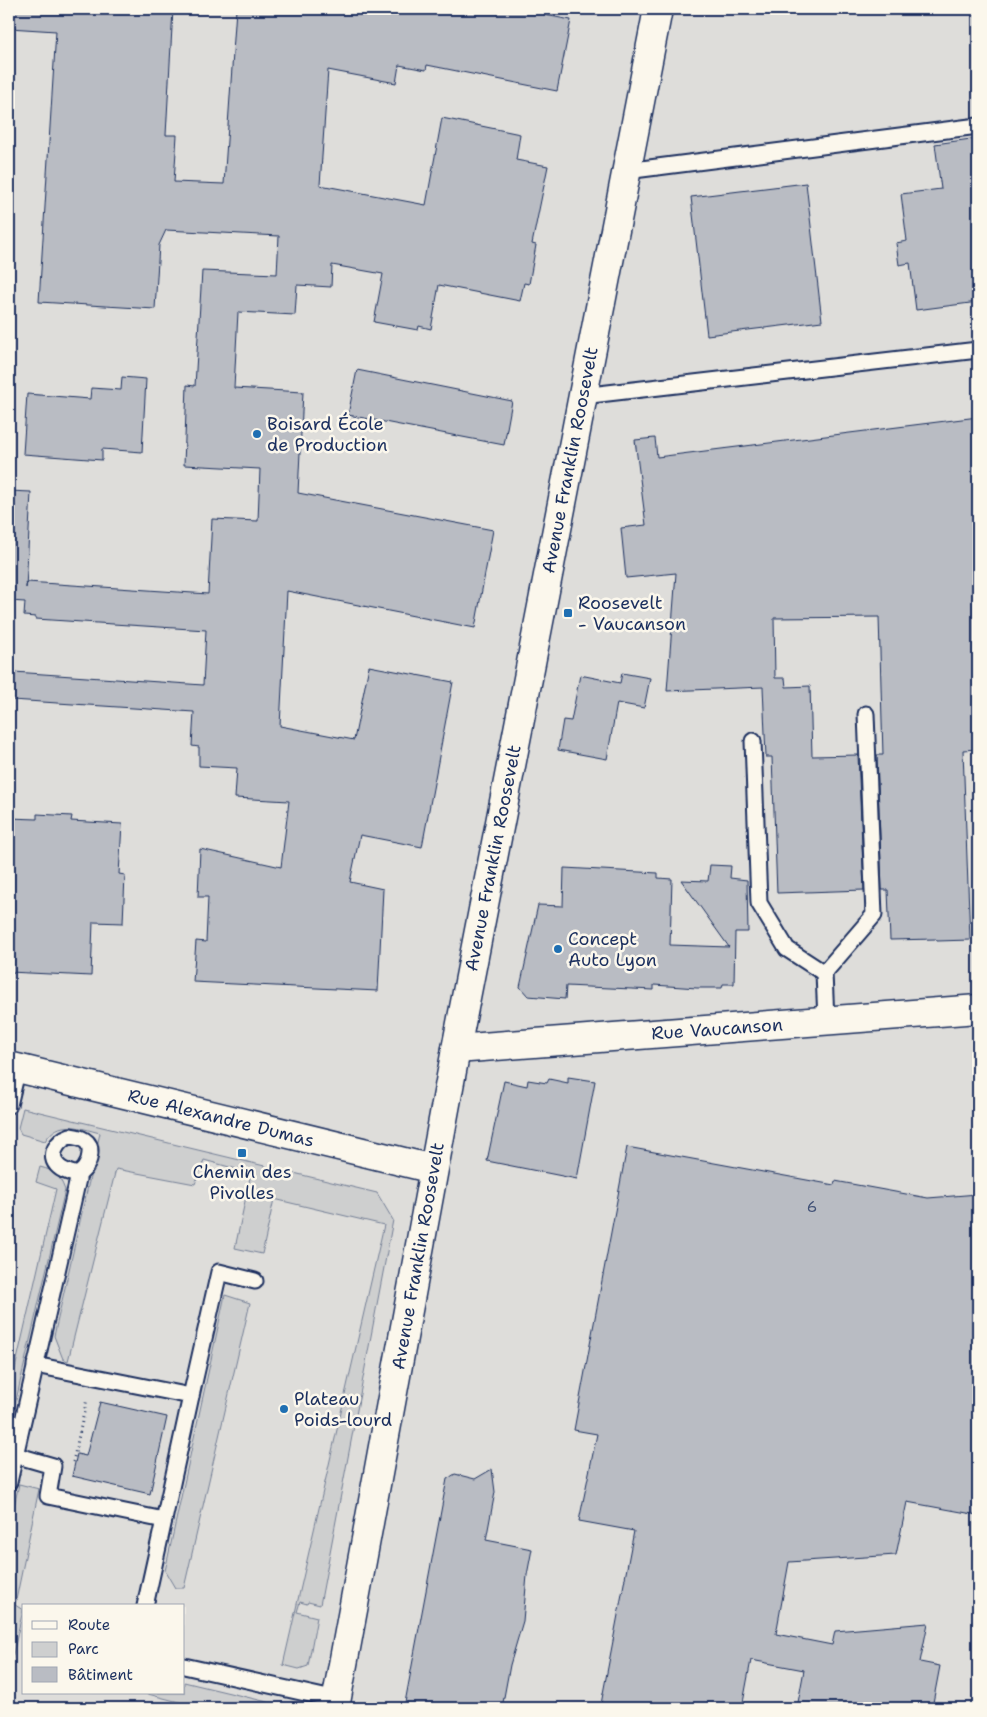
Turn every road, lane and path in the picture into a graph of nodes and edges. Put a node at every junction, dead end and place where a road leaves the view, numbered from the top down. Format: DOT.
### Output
graph roads {
  1 [pos="658,9"];
  2 [pos="978,126"];
  3 [pos="626,171"];
  4 [pos="978,350"];
  5 [pos="582,396"];
  6 [pos="866,714"];
  7 [pos="753,742"];
  8 [pos="824,973"];
  9 [pos="978,1009"];
  10 [pos="826,1020"];
  11 [pos="456,1049"];
  12 [pos="13,1067"];
  13 [pos="9,1105"];
  14 [pos="434,1169"];
  15 [pos="77,1175"];
  16 [pos="255,1281"];
  17 [pos="35,1365"];
  18 [pos="191,1396"];
  19 [pos="15,1455"];
  20 [pos="9,1482"];
  21 [pos="164,1520"];
  22 [pos="145,1604"];
  23 [pos="185,1666"];
  24 [pos="336,1704"];
  1 -- 3 [label="street, Avenue Franklin Roosevelt"];
  2 -- 3 [label="lane"];
  3 -- 5 [label="street, Avenue Franklin Roosevelt"];
  4 -- 5 [label="lane"];
  5 -- 11 [label="street, Avenue Franklin Roosevelt"];
  6 -- 8 [label="lane"];
  7 -- 8 [label="lane"];
  8 -- 10 [label="lane"];
  9 -- 10 [label="street, Rue Vaucanson"];
  10 -- 11 [label="street, Rue Vaucanson"];
  11 -- 14 [label="street, Avenue Franklin Roosevelt"];
  12 -- 13 [label="lane"];
  12 -- 14 [label="street, Rue Alexandre Dumas"];
  14 -- 24 [label="street, Avenue Franklin Roosevelt"];
  15 -- 15 [label="lane"];
  15 -- 17 [label="lane"];
  16 -- 18 [label="lane"];
  17 -- 18 [label="lane"];
  17 -- 19 [label="lane"];
  18 -- 21 [label="lane"];
  19 -- 20 [label="lane"];
  19 -- 21 [label="lane"];
  21 -- 22 [label="lane"];
  23 -- 24 [label="lane"];
}
